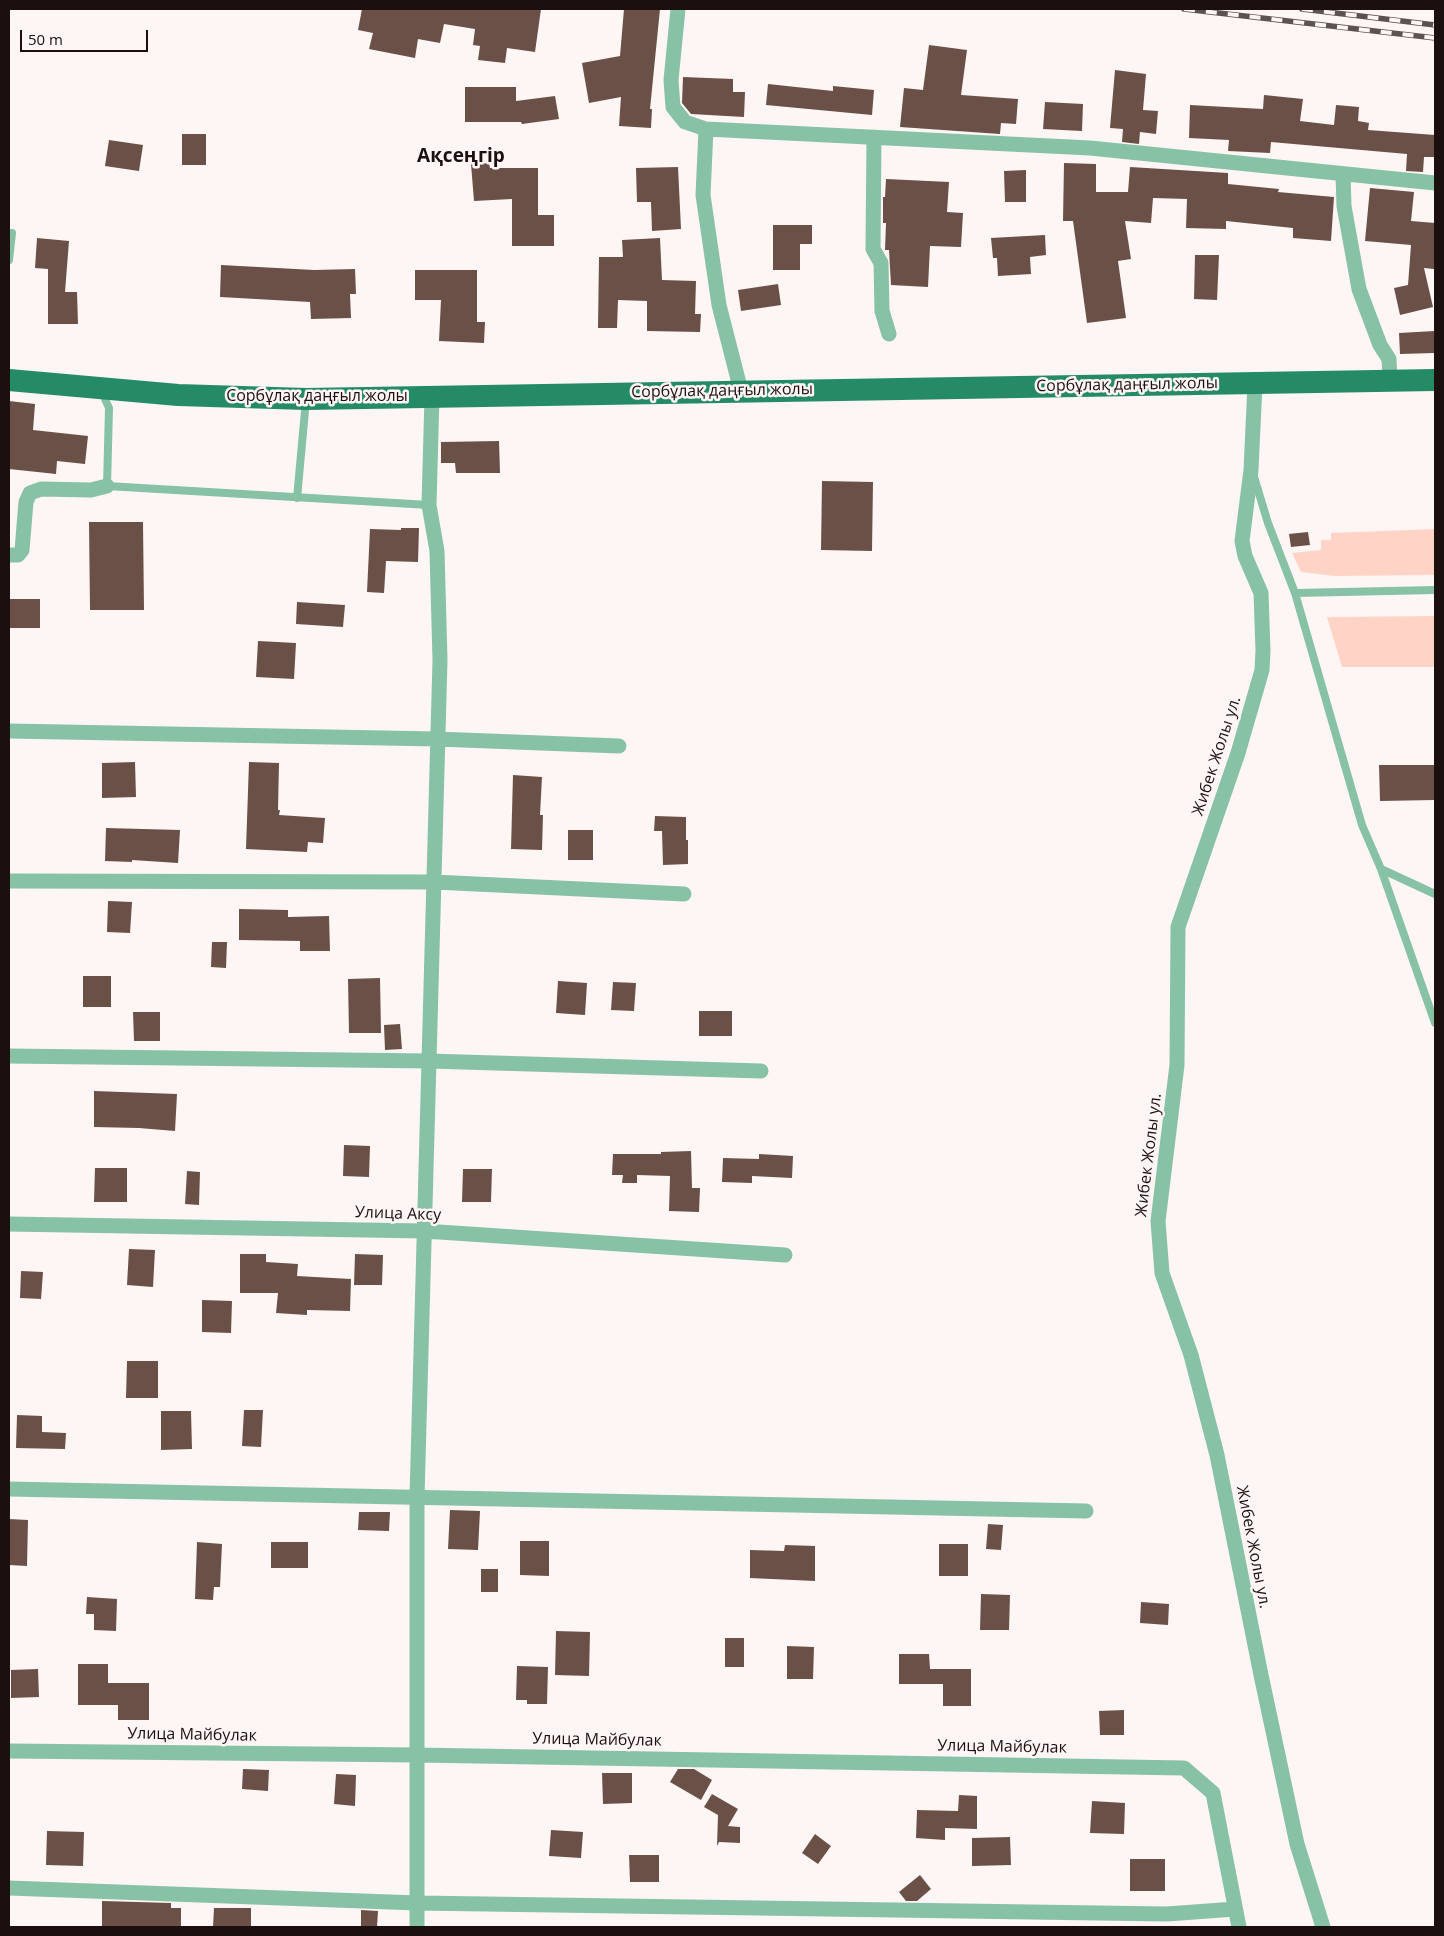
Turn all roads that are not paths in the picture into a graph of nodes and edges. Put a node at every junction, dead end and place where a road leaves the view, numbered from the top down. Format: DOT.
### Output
graph roads {
  1 [pos="678,9"];
  2 [pos="706,129"];
  3 [pos="874,137"];
  4 [pos="1343,174"];
  5 [pos="1435,183"];
  6 [pos="12,232"];
  7 [pos="9,260"];
  8 [pos="890,334"];
  9 [pos="9,380"];
  10 [pos="1390,380"];
  11 [pos="1435,380"];
  12 [pos="1255,384"];
  13 [pos="100,388"];
  14 [pos="741,391"];
  15 [pos="432,396"];
  16 [pos="306,399"];
  17 [pos="1252,470"];
  18 [pos="107,486"];
  19 [pos="297,498"];
  20 [pos="429,505"];
  21 [pos="9,556"];
  22 [pos="1435,590"];
  23 [pos="1295,592"];
  24 [pos="9,731"];
  25 [pos="437,739"];
  26 [pos="619,746"];
  27 [pos="1381,869"];
  28 [pos="9,881"];
  29 [pos="434,882"];
  30 [pos="684,894"];
  31 [pos="1435,894"];
  32 [pos="1435,1023"];
  33 [pos="9,1056"];
  34 [pos="429,1061"];
  35 [pos="761,1071"];
  36 [pos="9,1224"];
  37 [pos="424,1231"];
  38 [pos="785,1255"];
  39 [pos="9,1489"];
  40 [pos="417,1497"];
  41 [pos="1086,1511"];
  42 [pos="9,1751"];
  43 [pos="417,1755"];
  44 [pos="9,1888"];
  45 [pos="417,1903"];
  46 [pos="1235,1909"];
  47 [pos="417,1927"];
  48 [pos="1239,1927"];
  49 [pos="1323,1927"];
  1 -- 2 [label="street"];
  2 -- 3 [label="street"];
  2 -- 14 [label="street"];
  3 -- 4 [label="street"];
  3 -- 8 [label="street"];
  4 -- 5 [label="street"];
  4 -- 10 [label="street"];
  6 -- 7 [label="lane"];
  9 -- 13 [label="main road, Сорбұлақ даңғыл жолы"];
  10 -- 11 [label="main road, Сорбұлақ даңғыл жолы"];
  10 -- 12 [label="main road, Сорбұлақ даңғыл жолы"];
  12 -- 14 [label="main road, Сорбұлақ даңғыл жолы"];
  12 -- 17 [label="street, Жибек Жолы ул."];
  13 -- 16 [label="main road, Сорбұлақ даңғыл жолы"];
  13 -- 18 [label="lane"];
  14 -- 15 [label="main road, Сорбұлақ даңғыл жолы"];
  15 -- 16 [label="main road, Сорбұлақ даңғыл жолы"];
  15 -- 20 [label="street"];
  16 -- 19 [label="lane"];
  17 -- 23 [label="lane"];
  17 -- 49 [label="street, Жибек Жолы ул."];
  18 -- 19 [label="lane"];
  18 -- 21 [label="street"];
  19 -- 20 [label="lane"];
  20 -- 25 [label="street"];
  22 -- 23 [label="lane"];
  23 -- 27 [label="lane"];
  24 -- 25 [label="street"];
  25 -- 26 [label="street"];
  25 -- 29 [label="street"];
  27 -- 31 [label="lane"];
  27 -- 32 [label="lane"];
  28 -- 29 [label="street"];
  29 -- 30 [label="street"];
  29 -- 34 [label="street"];
  33 -- 34 [label="street"];
  34 -- 35 [label="street"];
  34 -- 37 [label="street"];
  36 -- 37 [label="street, Улица Аксу"];
  37 -- 38 [label="street, Улица Аксу"];
  37 -- 40 [label="street"];
  39 -- 40 [label="street"];
  40 -- 41 [label="street"];
  40 -- 43 [label="street"];
  42 -- 43 [label="street, Улица Майбулак"];
  43 -- 45 [label="street"];
  43 -- 46 [label="street, Улица Майбулак"];
  44 -- 45 [label="street"];
  45 -- 46 [label="street"];
  45 -- 47 [label="street"];
  46 -- 48 [label="street"];
}
